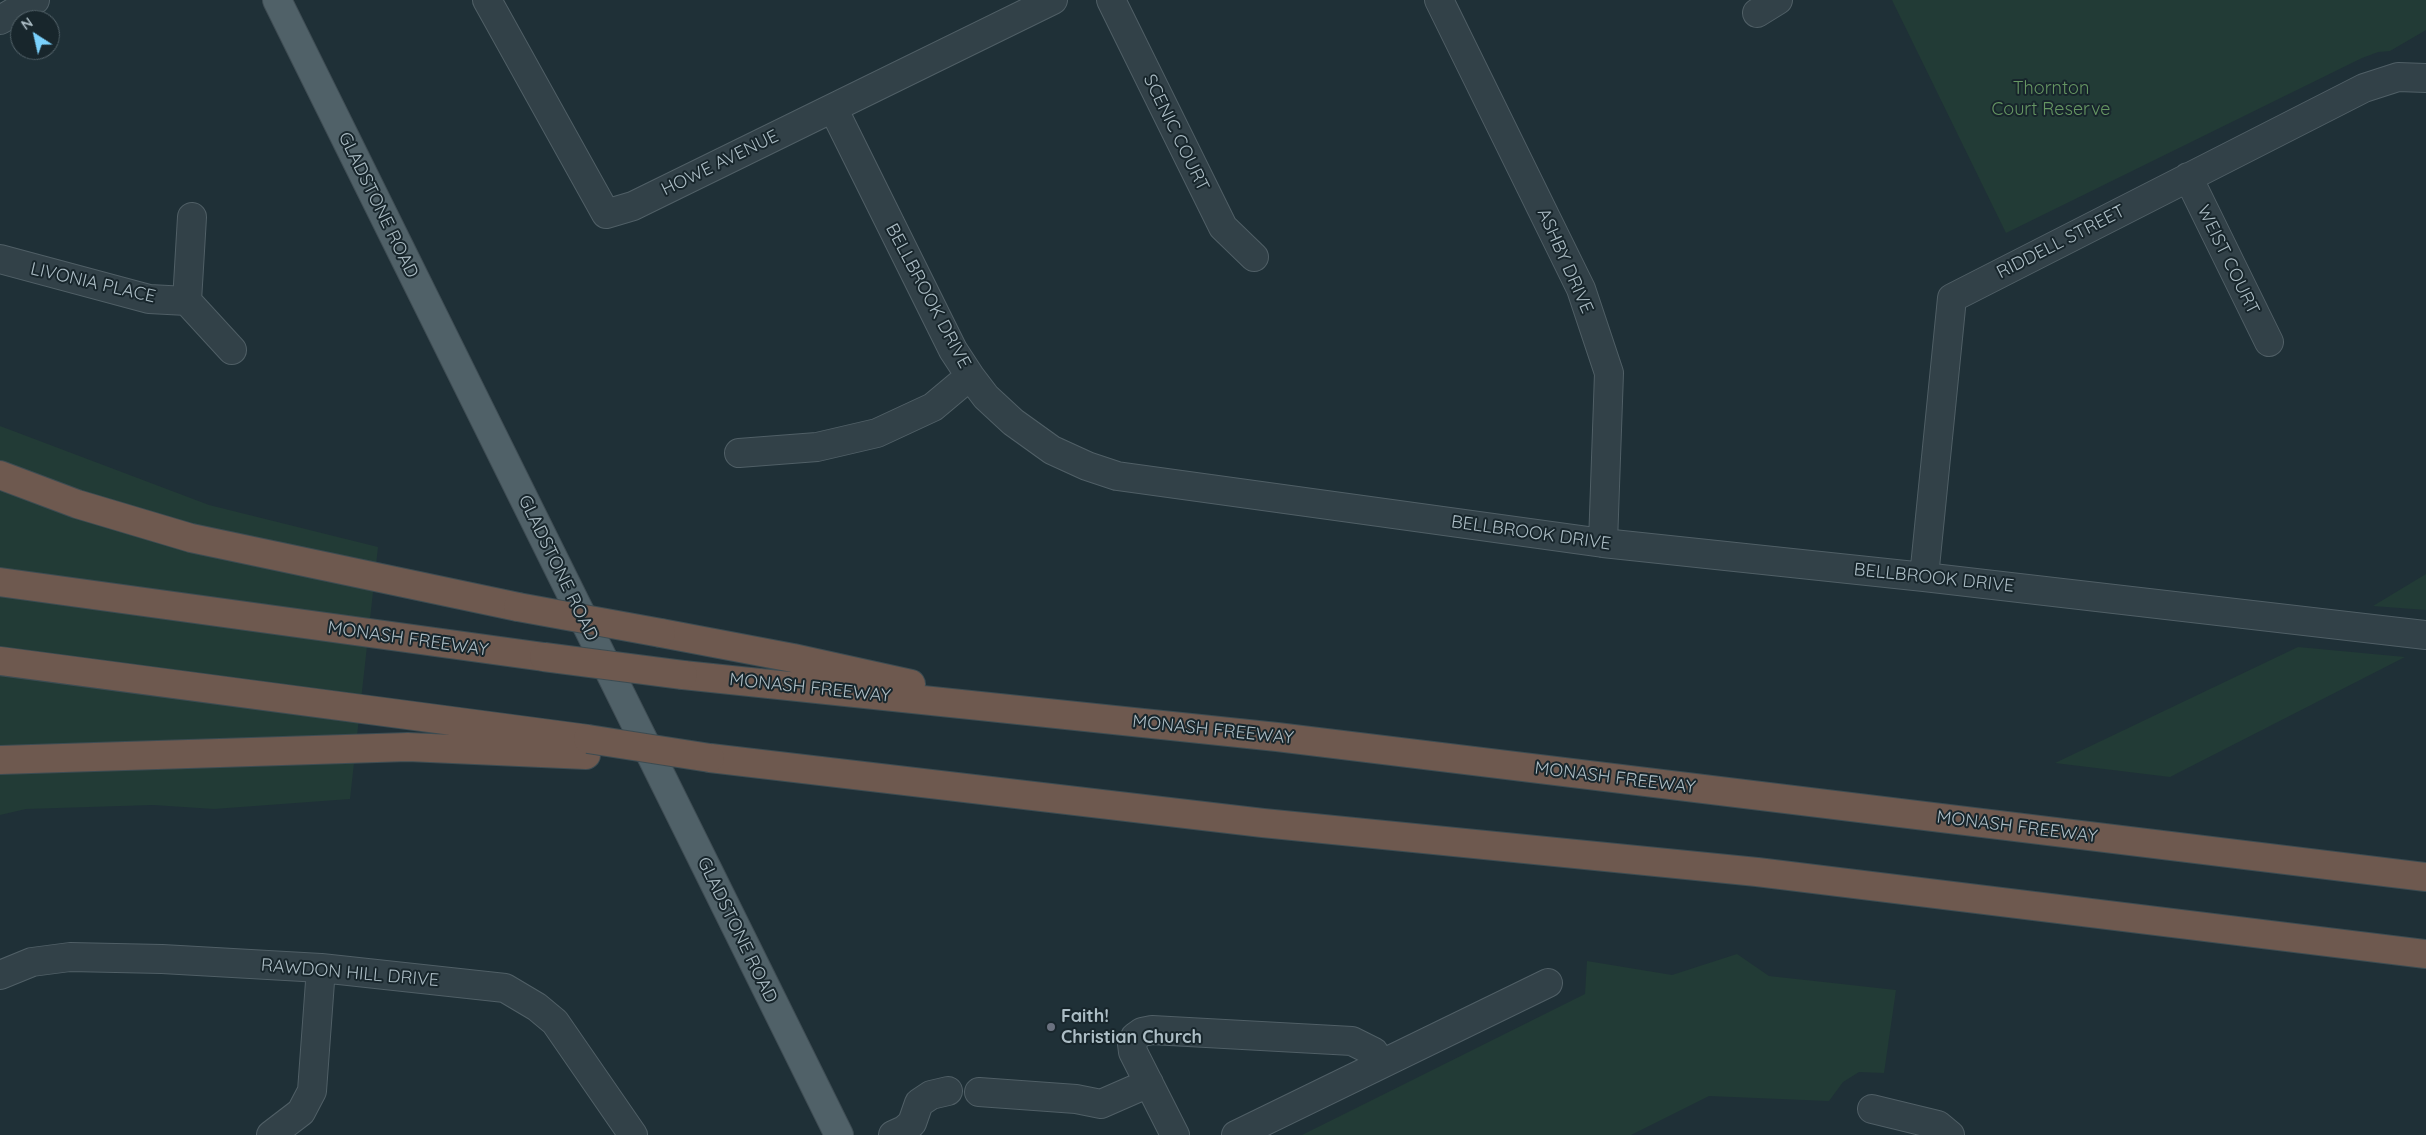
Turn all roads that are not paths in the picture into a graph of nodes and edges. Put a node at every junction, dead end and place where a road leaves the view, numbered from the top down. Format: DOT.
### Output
graph roads {
  1 [pos="35,0"];
  2 [pos="277,0"];
  3 [pos="487,0"];
  4 [pos="1052,0"];
  5 [pos="1110,0"];
  6 [pos="1439,0"];
  7 [pos="0,20"];
  8 [pos="2426,78"];
  9 [pos="833,108"];
  10 [pos="2188,177"];
  11 [pos="192,217"];
  12 [pos="1254,257"];
  13 [pos="0,259"];
  14 [pos="187,301"];
  15 [pos="2269,342"];
  16 [pos="232,350"];
  17 [pos="970,376"];
  18 [pos="738,453"];
  19 [pos="0,475"];
  20 [pos="1604,543"];
  21 [pos="1924,577"];
  22 [pos="0,582"];
  23 [pos="2426,635"];
  24 [pos="0,661"];
  25 [pos="1042,712"];
  26 [pos="589,747"];
  27 [pos="0,760"];
  28 [pos="2426,877"];
  29 [pos="2426,954"];
  30 [pos="321,968"];
  31 [pos="0,975"];
  32 [pos="1548,983"];
  33 [pos="1381,1064"];
  34 [pos="1149,1083"];
  35 [pos="948,1091"];
  36 [pos="979,1092"];
  37 [pos="1872,1109"];
  38 [pos="271,1135"];
  39 [pos="634,1135"];
  40 [pos="839,1135"];
  41 [pos="893,1135"];
  42 [pos="1175,1135"];
  43 [pos="1236,1135"];
  44 [pos="1950,1135"];
  1 -- 7 [label="street"];
  2 -- 40 [label="main road, GLADSTONE ROAD"];
  3 -- 9 [label="street, HOWE AVENUE"];
  4 -- 9 [label="street, HOWE AVENUE"];
  5 -- 12 [label="street, SCENIC COURT"];
  6 -- 20 [label="street, ASHBY DRIVE"];
  8 -- 10 [label="street, RIDDELL STREET"];
  9 -- 17 [label="street, BELLBROOK DRIVE"];
  10 -- 15 [label="street, WEIST COURT"];
  10 -- 21 [label="street, RIDDELL STREET"];
  11 -- 14 [label="street"];
  13 -- 14 [label="street, LIVONIA PLACE"];
  14 -- 16 [label="street"];
  17 -- 18 [label="street"];
  17 -- 20 [label="street, BELLBROOK DRIVE"];
  19 -- 25 [label="highway, bridge"];
  20 -- 21 [label="street, BELLBROOK DRIVE"];
  21 -- 23 [label="street, BELLBROOK DRIVE"];
  22 -- 25 [label="highway, MONASH FREEWAY, bridge"];
  24 -- 26 [label="highway"];
  25 -- 28 [label="highway, MONASH FREEWAY"];
  26 -- 27 [label="highway"];
  26 -- 29 [label="highway, bridge"];
  30 -- 31 [label="street, RAWDON HILL DRIVE"];
  30 -- 38 [label="street"];
  30 -- 39 [label="street, RAWDON HILL DRIVE"];
  32 -- 33 [label="street"];
  33 -- 34 [label="street"];
  33 -- 43 [label="street"];
  34 -- 36 [label="street"];
  34 -- 42 [label="street"];
  35 -- 41 [label="street"];
  37 -- 44 [label="street"];
}
